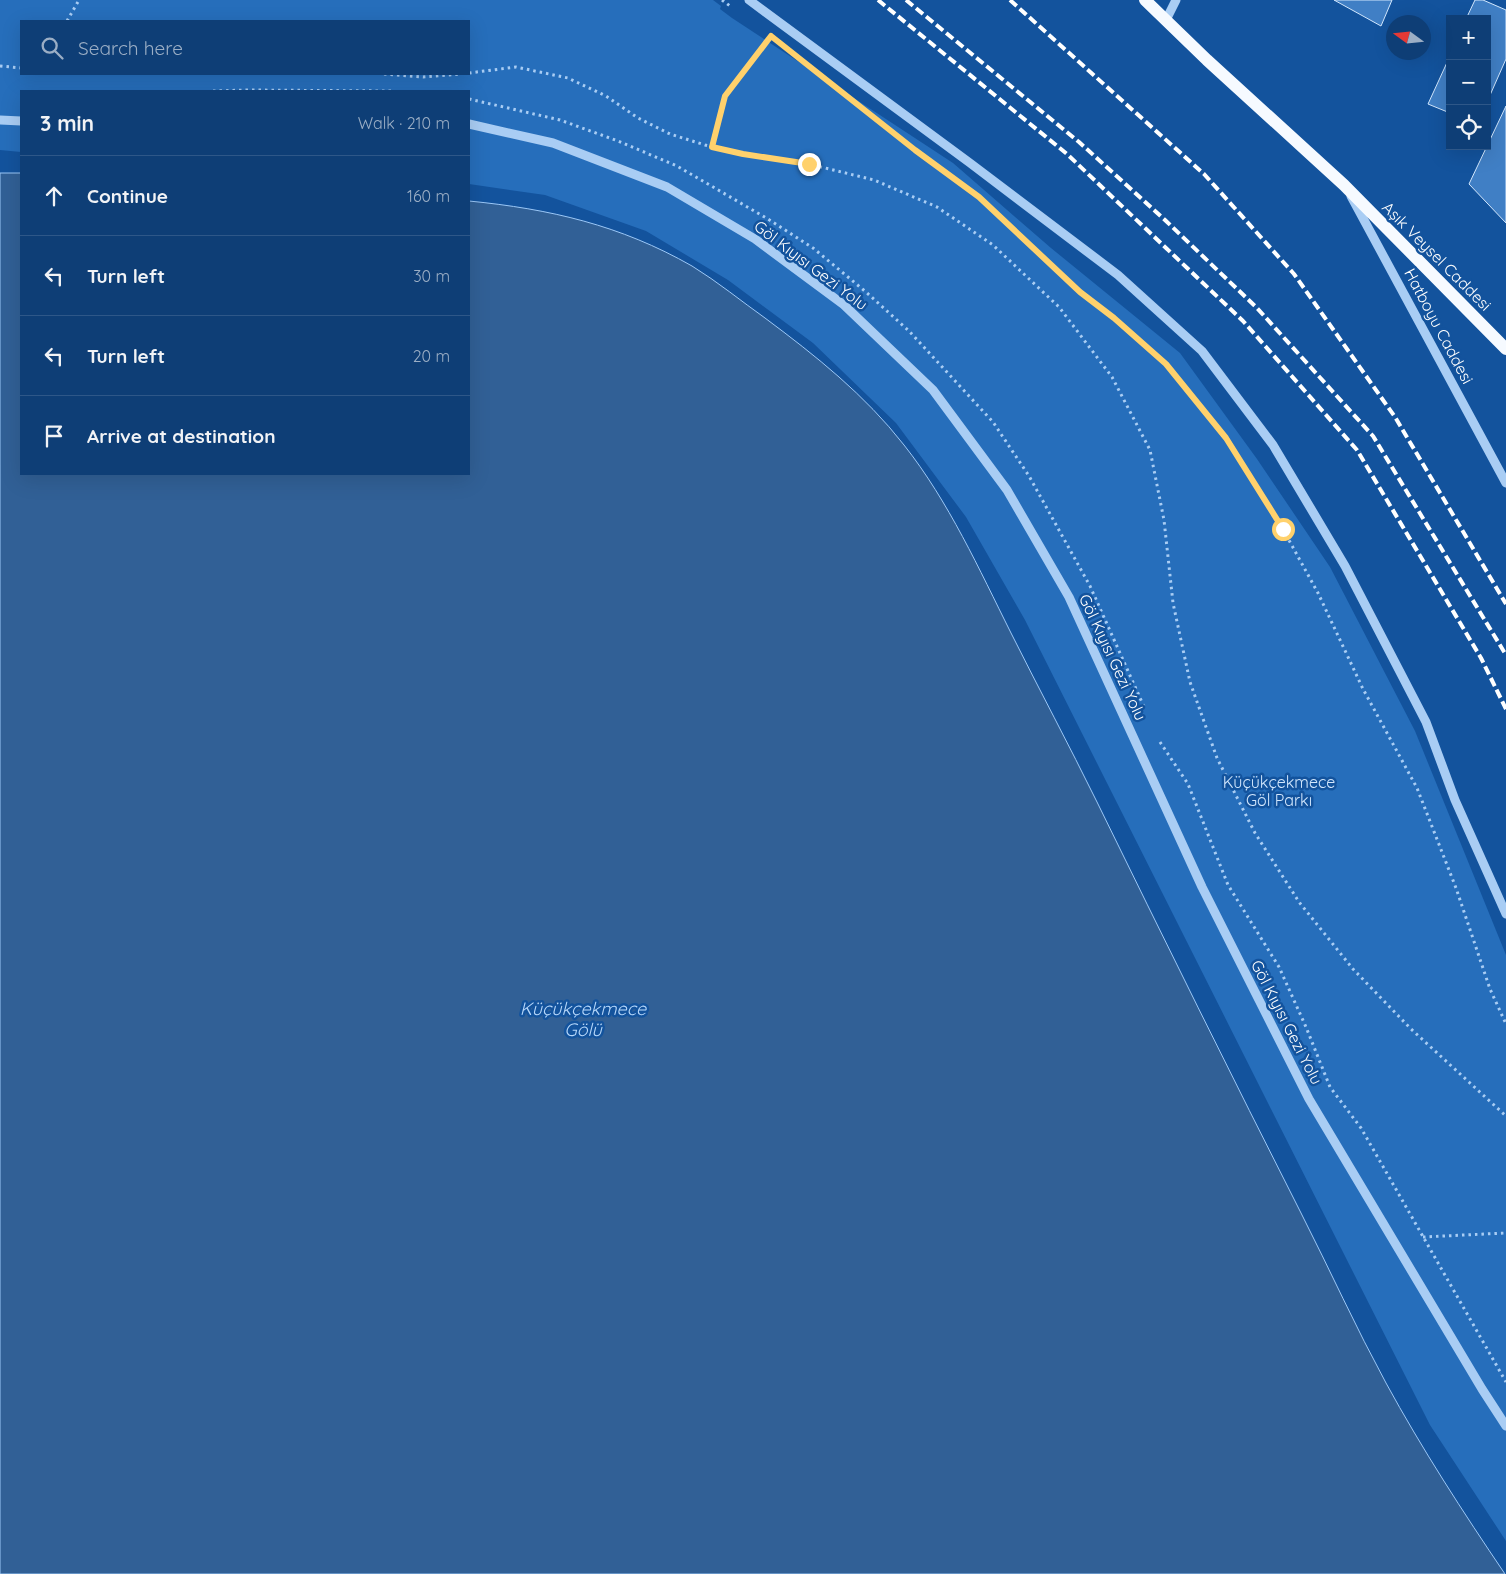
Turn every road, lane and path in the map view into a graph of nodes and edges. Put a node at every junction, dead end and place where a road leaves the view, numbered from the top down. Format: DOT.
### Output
graph roads {
  1 [pos="79,0"];
  2 [pos="722,0"];
  3 [pos="749,0"];
  4 [pos="1145,0"];
  5 [pos="1176,0"];
  6 [pos="736,10"];
  7 [pos="68,20"];
  8 [pos="1166,20"];
  9 [pos="771,36"];
  10 [pos="0,66"];
  11 [pos="20,68"];
  12 [pos="470,73"];
  13 [pos="397,75"];
  14 [pos="448,75"];
  15 [pos="470,100"];
  16 [pos="0,120"];
  17 [pos="20,121"];
  18 [pos="470,124"];
  19 [pos="900,138"];
  20 [pos="712,147"];
  21 [pos="947,174"];
  22 [pos="1344,185"];
  23 [pos="979,197"];
  24 [pos="1506,349"];
  25 [pos="1506,483"];
  26 [pos="1148,717"];
  27 [pos="1156,734"];
  28 [pos="1506,914"];
  29 [pos="1506,1024"];
  30 [pos="1506,1116"];
  31 [pos="1506,1233"];
  32 [pos="1423,1237"];
  33 [pos="1506,1382"];
  34 [pos="1506,1426"];
  1 -- 7 [label="path"];
  2 -- 6 [label="path"];
  3 -- 28 [label="street"];
  4 -- 8 [label="main road, Aşık Veysel Caddesi"];
  5 -- 8 [label="street"];
  8 -- 22 [label="main road, Aşık Veysel Caddesi"];
  9 -- 20 [label="path"];
  10 -- 11 [label="path"];
  12 -- 20 [label="path"];
  13 -- 14 [label="path"];
  15 -- 26 [label="path"];
  16 -- 17 [label="street"];
  18 -- 34 [label="street, Göl Kıyısı Gezi Yolu"];
  19 -- 21 [label="path"];
  20 -- 30 [label="path"];
  22 -- 24 [label="main road, Aşık Veysel Caddesi"];
  22 -- 25 [label="street, Hatboyu Caddesi"];
  23 -- 29 [label="path"];
  27 -- 32 [label="path"];
  31 -- 32 [label="path"];
  32 -- 33 [label="path"];
}
